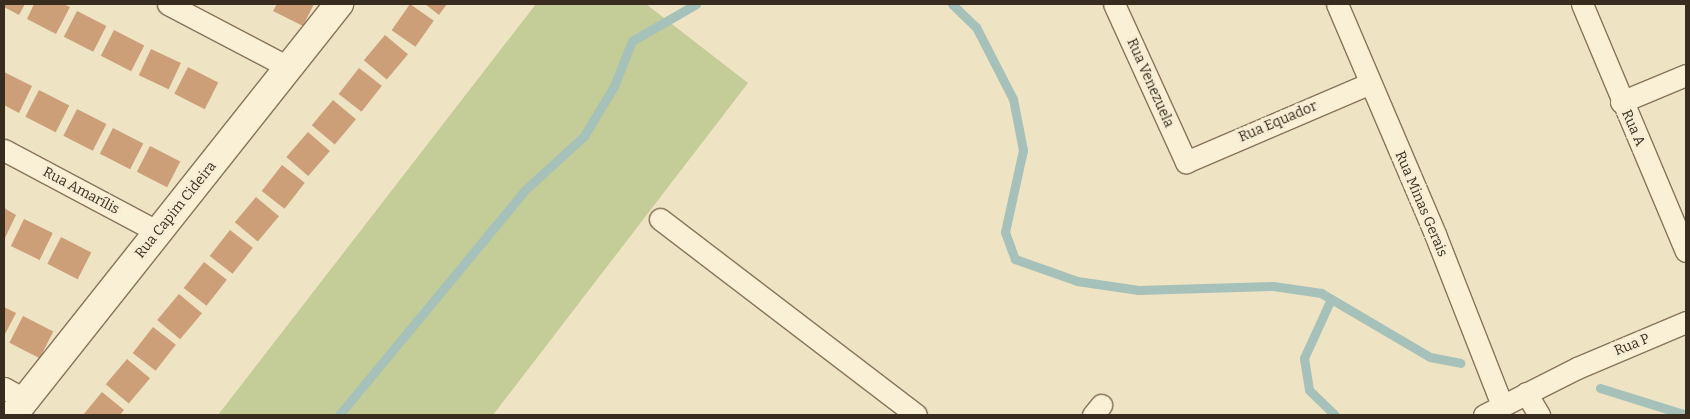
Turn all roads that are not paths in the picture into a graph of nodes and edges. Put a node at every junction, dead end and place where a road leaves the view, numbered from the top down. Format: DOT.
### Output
graph roads {
  1 [pos="168,4"];
  2 [pos="340,4"];
  3 [pos="1114,4"];
  4 [pos="1337,4"];
  5 [pos="1582,4"];
  6 [pos="290,68"];
  7 [pos="1686,75"];
  8 [pos="1370,84"];
  9 [pos="1621,102"];
  10 [pos="4,150"];
  11 [pos="1186,162"];
  12 [pos="660,220"];
  13 [pos="158,232"];
  14 [pos="1686,251"];
  15 [pos="1686,322"];
  16 [pos="1526,393"];
  17 [pos="14,401"];
  18 [pos="1502,405"];
  19 [pos="916,415"];
  20 [pos="1484,415"];
  21 [pos="1539,415"];
  1 -- 6 [label="street"];
  2 -- 6 [label="street, Rua Capim Cideira"];
  3 -- 11 [label="street, Rua Venezuela"];
  4 -- 8 [label="street, Rua Minas Gerais"];
  5 -- 9 [label="street, Rua A"];
  6 -- 13 [label="street, Rua Capim Cideira"];
  7 -- 9 [label="street"];
  8 -- 11 [label="street, Rua Equador"];
  8 -- 18 [label="street, Rua Minas Gerais"];
  9 -- 14 [label="street, Rua A"];
  10 -- 13 [label="street, Rua Amarílis"];
  12 -- 19 [label="street"];
  13 -- 17 [label="street, Rua Capim Cideira"];
  15 -- 16 [label="street, Rua P"];
  16 -- 18 [label="street, Rua P"];
  16 -- 21 [label="street"];
  18 -- 20 [label="street, Rua P"];
}
